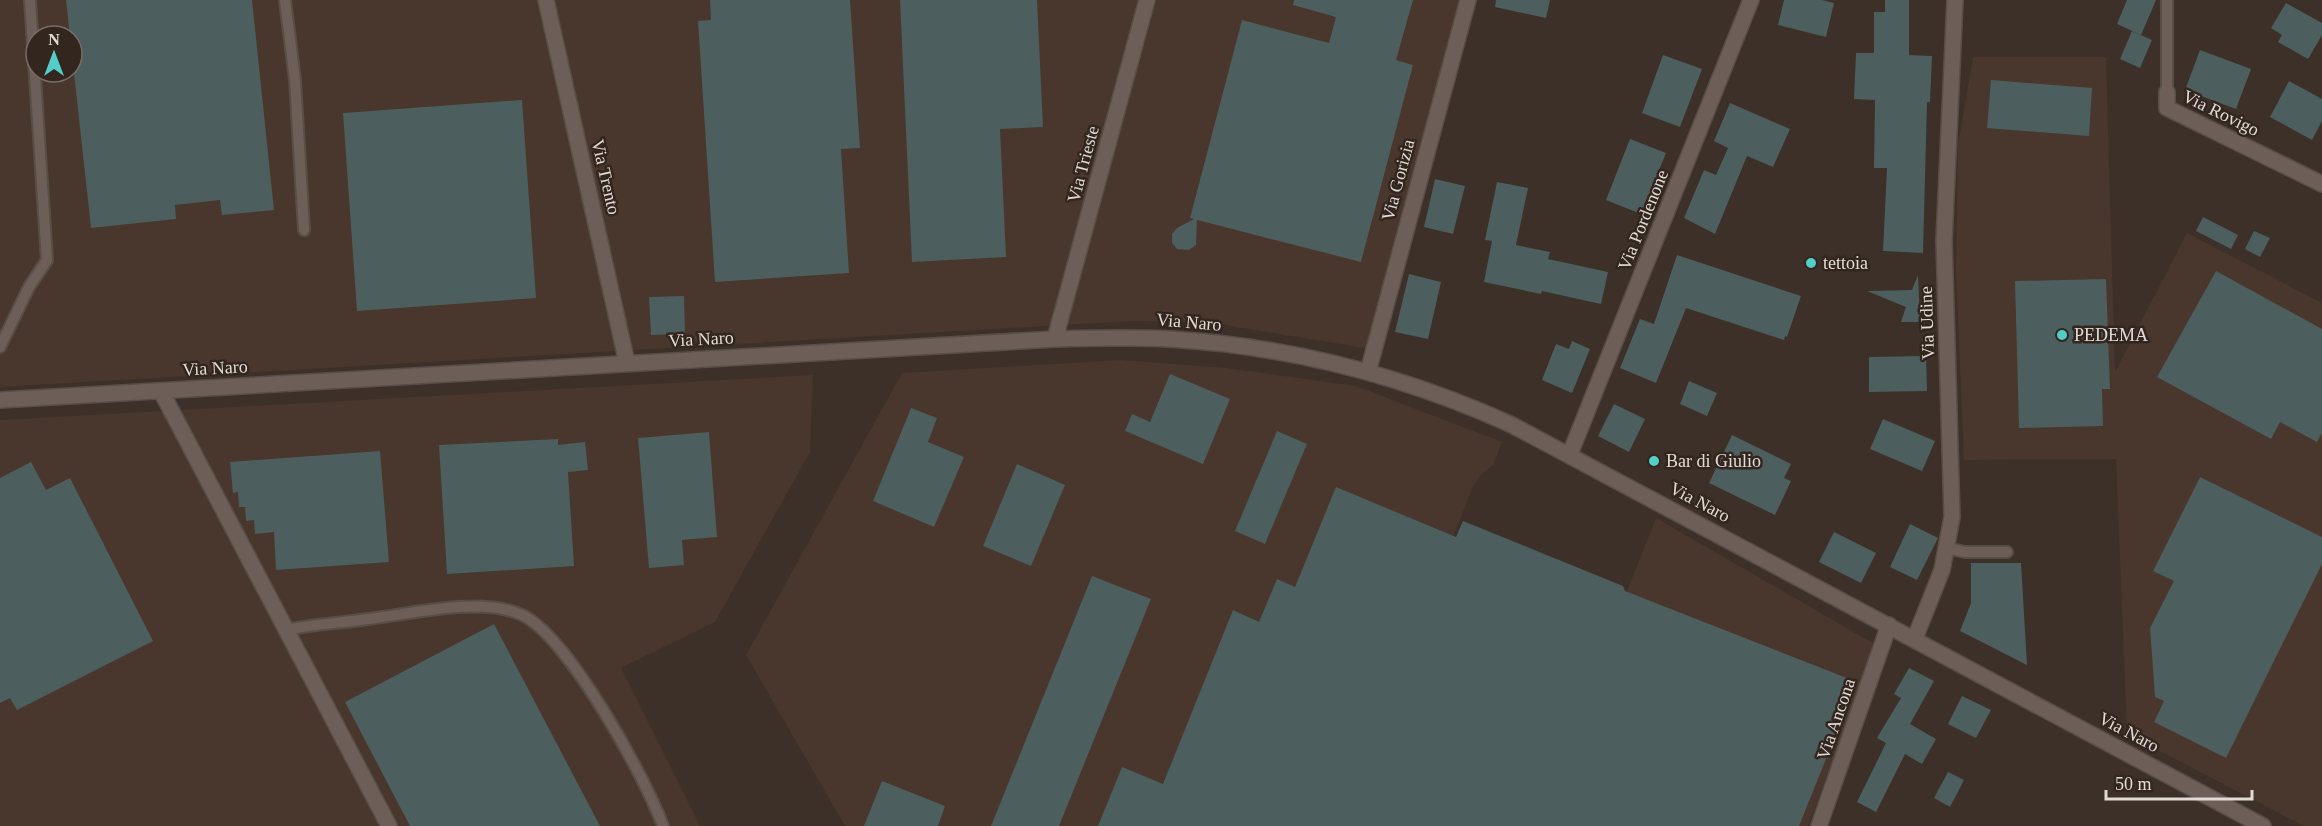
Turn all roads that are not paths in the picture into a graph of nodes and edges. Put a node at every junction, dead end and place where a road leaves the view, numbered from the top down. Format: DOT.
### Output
graph roads {
  1 [pos="30,0"];
  2 [pos="285,0"];
  3 [pos="546,0"];
  4 [pos="1147,0"];
  5 [pos="1468,0"];
  6 [pos="1752,0"];
  7 [pos="1955,0"];
  8 [pos="2167,0"];
  9 [pos="2167,92"];
  10 [pos="2322,184"];
  11 [pos="304,230"];
  12 [pos="1055,339"];
  13 [pos="0,347"];
  14 [pos="627,363"];
  15 [pos="1368,372"];
  16 [pos="161,391"];
  17 [pos="0,400"];
  18 [pos="1570,454"];
  19 [pos="1947,548"];
  20 [pos="2007,552"];
  21 [pos="1889,625"];
  22 [pos="287,630"];
  23 [pos="1915,638"];
  24 [pos="389,826"];
  25 [pos="663,826"];
  26 [pos="1820,826"];
  27 [pos="2263,826"];
  1 -- 13 [label="lane"];
  2 -- 11 [label="lane"];
  3 -- 14 [label="street, Via Trento"];
  4 -- 12 [label="street, Via Trieste"];
  5 -- 15 [label="street, Via Gorizia"];
  6 -- 18 [label="street, Via Pordenone"];
  7 -- 19 [label="street, Via Udine"];
  8 -- 9 [label="lane, Via Rovigo"];
  9 -- 10 [label="street, Via Rovigo"];
  12 -- 14 [label="street, Via Naro"];
  12 -- 15 [label="street, Via Naro"];
  14 -- 16 [label="street, Via Naro"];
  15 -- 18 [label="street, Via Naro"];
  16 -- 17 [label="street, Via Naro"];
  16 -- 22 [label="street"];
  18 -- 21 [label="street, Via Naro"];
  19 -- 20 [label="lane"];
  19 -- 23 [label="street, Via Udine"];
  21 -- 23 [label="street, Via Naro"];
  21 -- 26 [label="street, Via Ancona"];
  22 -- 24 [label="street"];
  22 -- 25 [label="lane"];
  23 -- 27 [label="street, Via Naro"];
}
